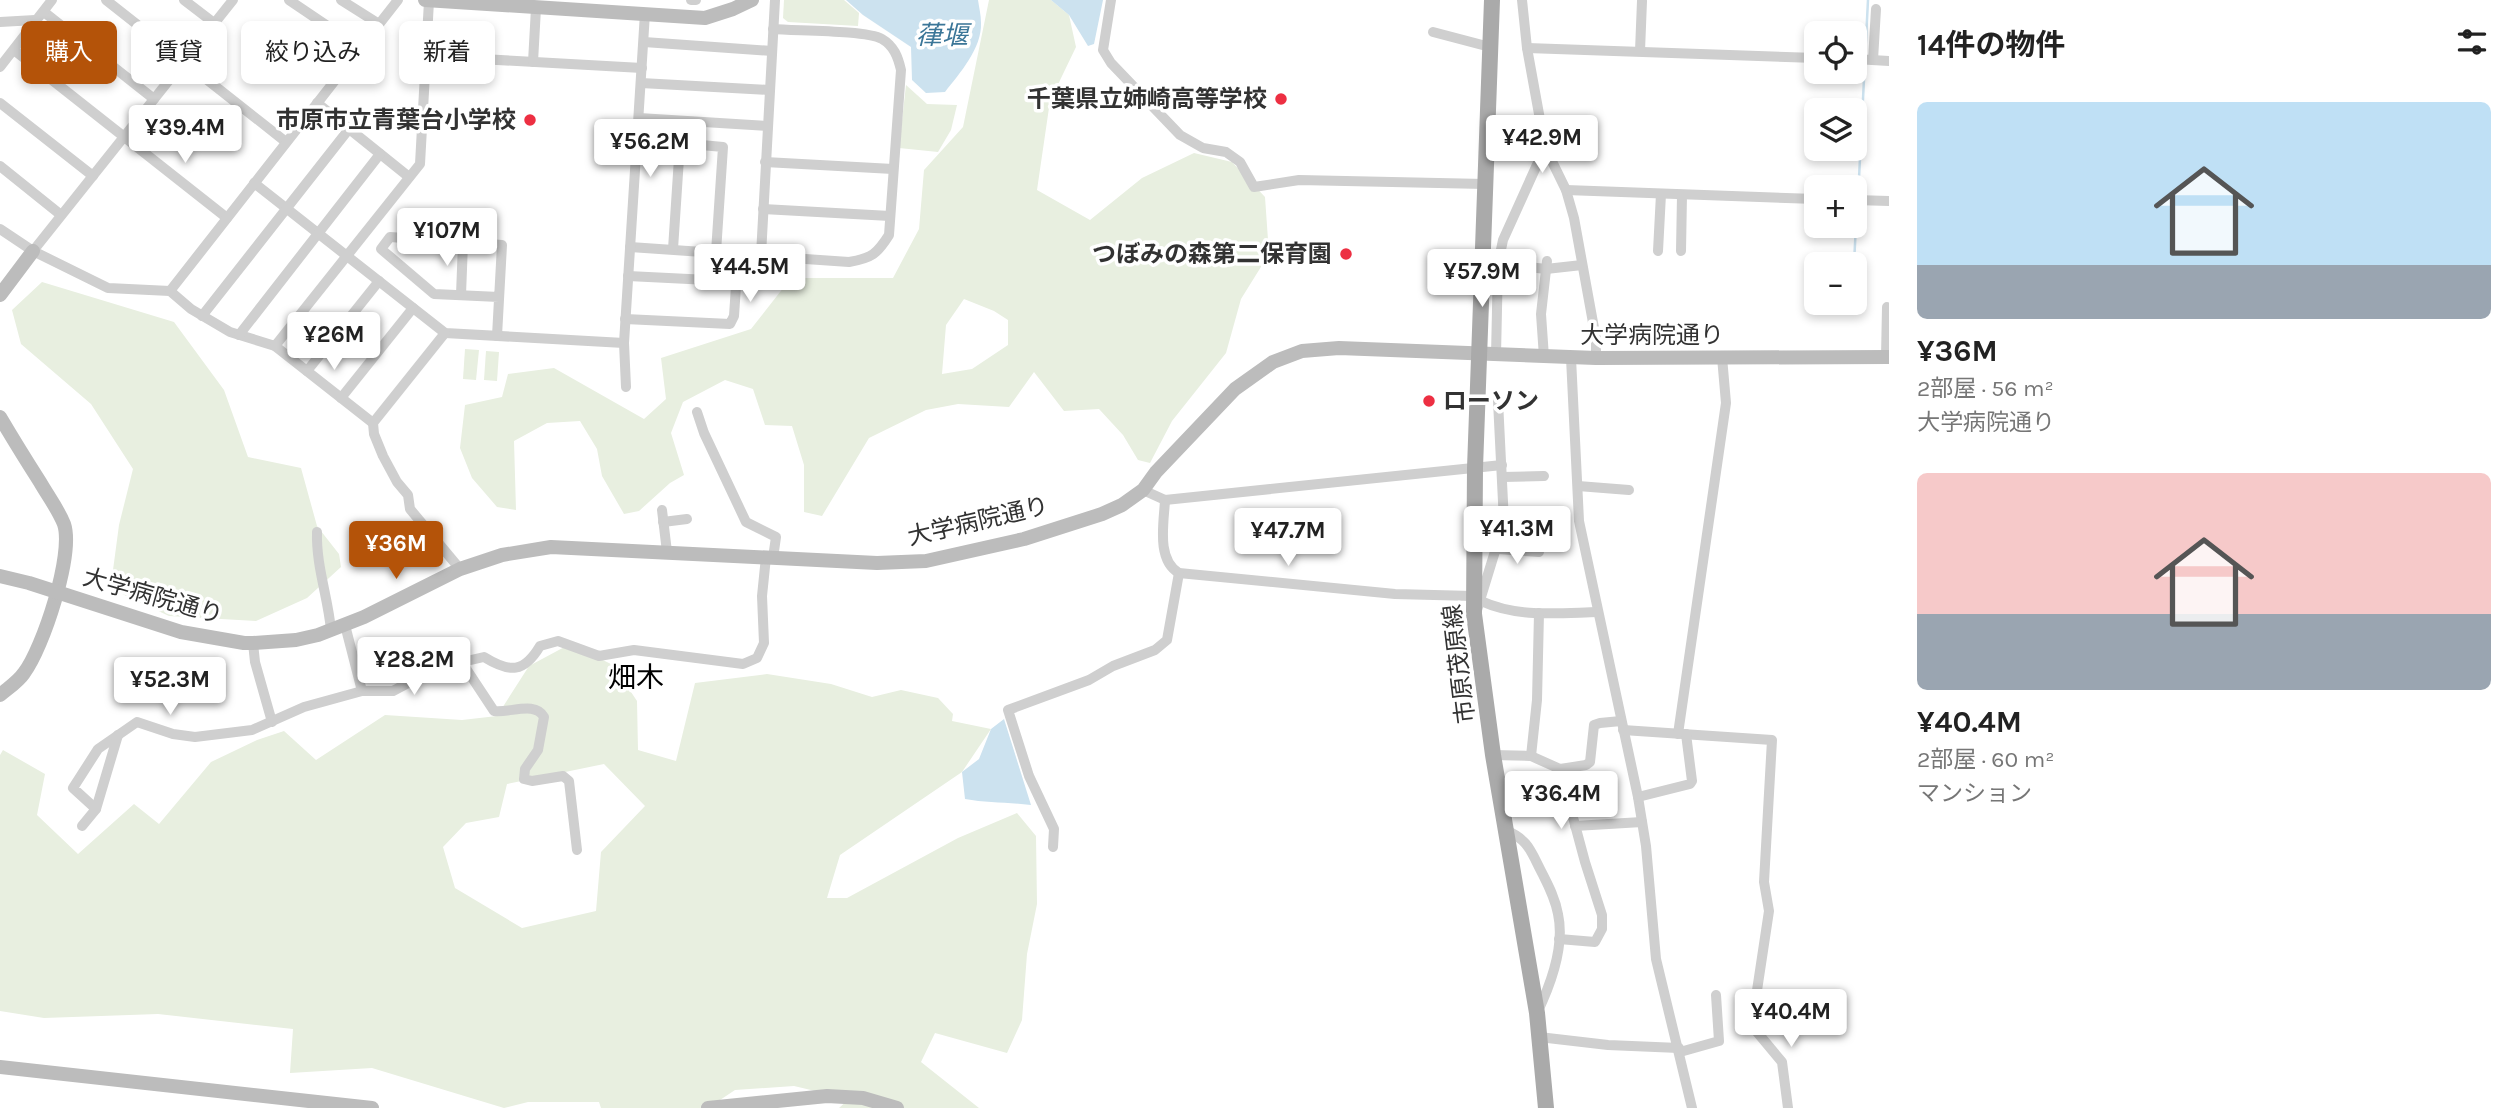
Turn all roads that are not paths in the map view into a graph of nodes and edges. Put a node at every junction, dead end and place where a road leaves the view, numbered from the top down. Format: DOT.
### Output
graph roads {
  1 [pos="52,0"];
  2 [pos="106,0"];
  3 [pos="184,0"];
  4 [pos="233,0"];
  5 [pos="341,0"];
  6 [pos="398,0"];
  7 [pos="427,0"];
  8 [pos="752,0"];
  9 [pos="775,0"];
  10 [pos="1111,0"];
  11 [pos="1492,0"];
  12 [pos="1522,0"];
  13 [pos="291,1"];
  14 [pos="1642,1"];
  15 [pos="487,2"];
  16 [pos="599,6"];
  17 [pos="536,8"];
  18 [pos="1876,9"];
  19 [pos="44,12"];
  20 [pos="645,13"];
  21 [pos="35,20"];
  22 [pos="133,21"];
  23 [pos="211,21"];
  24 [pos="216,21"];
  25 [pos="320,21"];
  26 [pos="374,21"];
  27 [pos="381,21"];
  28 [pos="427,21"];
  29 [pos="0,22"];
  30 [pos="773,29"];
  31 [pos="1433,32"];
  32 [pos="644,42"];
  33 [pos="1490,47"];
  34 [pos="1527,48"];
  35 [pos="14,50"];
  36 [pos="772,51"];
  37 [pos="1640,51"];
  38 [pos="1804,58"];
  39 [pos="495,60"];
  40 [pos="1867,60"];
  41 [pos="1873,60"];
  42 [pos="1889,61"];
  43 [pos="533,62"];
  44 [pos="0,67"];
  45 [pos="642,68"];
  46 [pos="641,83"];
  47 [pos="166,84"];
  48 [pos="213,84"];
  49 [pos="332,84"];
  50 [pos="426,84"];
  51 [pos="769,90"];
  52 [pos="154,99"];
  53 [pos="0,103"];
  54 [pos="317,103"];
  55 [pos="639,118"];
  56 [pos="767,126"];
  57 [pos="349,129"];
  58 [pos="124,137"];
  59 [pos="286,142"];
  60 [pos="1545,147"];
  61 [pos="380,154"];
  62 [pos="765,162"];
  63 [pos="0,166"];
  64 [pos="892,169"];
  65 [pos="93,176"];
  66 [pos="409,177"];
  67 [pos="254,183"];
  68 [pos="1485,184"];
  69 [pos="1566,190"];
  70 [pos="1661,194"];
  71 [pos="1682,195"];
  72 [pos="1804,199"];
  73 [pos="1867,200"];
  74 [pos="1889,201"];
  75 [pos="287,208"];
  76 [pos="763,209"];
  77 [pos="61,215"];
  78 [pos="890,216"];
  79 [pos="227,218"];
  80 [pos="0,229"];
  81 [pos="317,232"];
  82 [pos="463,243"];
  83 [pos="630,247"];
  84 [pos="673,249"];
  85 [pos="33,251"];
  86 [pos="1658,251"];
  87 [pos="1681,251"];
  88 [pos="716,252"];
  89 [pos="761,255"];
  90 [pos="348,256"];
  91 [pos="1490,263"];
  92 [pos="1546,265"];
  93 [pos="1582,265"];
  94 [pos="628,276"];
  95 [pos="379,281"];
  96 [pos="170,291"];
  97 [pos="0,295"];
  98 [pos="461,295"];
  99 [pos="499,297"];
  100 [pos="1887,307"];
  101 [pos="413,308"];
  102 [pos="202,316"];
  103 [pos="625,319"];
  104 [pos="445,333"];
  105 [pos="239,335"];
  106 [pos="497,336"];
  107 [pos="624,343"];
  108 [pos="275,346"];
  109 [pos="1479,354"];
  110 [pos="1496,355"];
  111 [pos="1544,357"];
  112 [pos="1722,357"];
  113 [pos="1888,357"];
  114 [pos="1571,358"];
  115 [pos="1596,358"];
  116 [pos="307,371"];
  117 [pos="626,387"];
  118 [pos="341,398"];
  119 [pos="1498,401"];
  120 [pos="697,412"];
  121 [pos="0,417"];
  122 [pos="373,423"];
  123 [pos="5,434"];
  124 [pos="1502,465"];
  125 [pos="1475,468"];
  126 [pos="1544,476"];
  127 [pos="1503,477"];
  128 [pos="1578,486"];
  129 [pos="1143,490"];
  130 [pos="1629,490"];
  131 [pos="1164,500"];
  132 [pos="662,510"];
  133 [pos="1546,513"];
  134 [pos="687,519"];
  135 [pos="663,522"];
  136 [pos="1504,522"];
  137 [pos="317,531"];
  138 [pos="1498,549"];
  139 [pos="667,552"];
  140 [pos="1539,552"];
  141 [pos="769,558"];
  142 [pos="460,569"];
  143 [pos="1178,573"];
  144 [pos="0,576"];
  145 [pos="56,591"];
  146 [pos="1476,604"];
  147 [pos="1598,612"];
  148 [pos="1538,613"];
  149 [pos="345,625"];
  150 [pos="331,630"];
  151 [pos="253,643"];
  152 [pos="461,661"];
  153 [pos="362,691"];
  154 [pos="0,695"];
  155 [pos="272,722"];
  156 [pos="1622,725"];
  157 [pos="1682,734"];
  158 [pos="118,735"];
  159 [pos="1493,755"];
  160 [pos="1531,757"];
  161 [pos="1560,769"];
  162 [pos="1638,797"];
  163 [pos="96,809"];
  164 [pos="1642,822"];
  165 [pos="82,826"];
  166 [pos="1575,826"];
  167 [pos="1505,830"];
  168 [pos="1053,847"];
  169 [pos="577,850"];
  170 [pos="1559,939"];
  171 [pos="1716,995"];
  172 [pos="1537,1013"];
  173 [pos="1539,1037"];
  174 [pos="1679,1050"];
  175 [pos="0,1067"];
  176 [pos="372,1108"];
  177 [pos="708,1108"];
  178 [pos="897,1108"];
  179 [pos="1546,1108"];
  180 [pos="1692,1108"];
  181 [pos="1788,1108"];
  1 -- 19 [label="street"];
  2 -- 22 [label="street"];
  3 -- 23 [label="street"];
  4 -- 24 [label="street"];
  5 -- 26 [label="street"];
  6 -- 27 [label="street"];
  7 -- 15 [label="street"];
  7 -- 28 [label="street"];
  8 -- 20 [label="street"];
  9 -- 30 [label="street"];
  10 -- 68 [label="street"];
  11 -- 33 [label="main road, 市原茂原線"];
  12 -- 34 [label="street"];
  13 -- 25 [label="street"];
  14 -- 37 [label="street"];
  15 -- 17 [label="street"];
  16 -- 17 [label="street"];
  16 -- 20 [label="street"];
  17 -- 43 [label="street"];
  18 -- 41 [label="street"];
  19 -- 21 [label="street"];
  19 -- 52 [label="street"];
  20 -- 32 [label="street"];
  21 -- 29 [label="street"];
  21 -- 35 [label="street"];
  30 -- 36 [label="street"];
  30 -- 64 [label="street"];
  31 -- 33 [label="street"];
  32 -- 36 [label="street"];
  32 -- 45 [label="street"];
  33 -- 68 [label="main road, 市原茂原線"];
  34 -- 37 [label="street"];
  34 -- 60 [label="street"];
  35 -- 44 [label="street"];
  35 -- 58 [label="street"];
  36 -- 51 [label="street"];
  37 -- 38 [label="street"];
  39 -- 43 [label="street"];
  40 -- 41 [label="street"];
  41 -- 42 [label="street"];
  43 -- 45 [label="street"];
  45 -- 46 [label="street"];
  46 -- 51 [label="street"];
  46 -- 55 [label="street"];
  47 -- 52 [label="street"];
  48 -- 59 [label="street"];
  49 -- 54 [label="street"];
  50 -- 66 [label="street"];
  51 -- 56 [label="street"];
  52 -- 58 [label="street"];
  53 -- 65 [label="street"];
  54 -- 57 [label="street"];
  54 -- 59 [label="street"];
  55 -- 56 [label="street"];
  55 -- 83 [label="street"];
  56 -- 62 [label="street"];
  57 -- 61 [label="street"];
  57 -- 75 [label="street"];
  58 -- 65 [label="street"];
  58 -- 79 [label="street"];
  59 -- 67 [label="street"];
  60 -- 69 [label="street"];
  60 -- 91 [label="street"];
  61 -- 66 [label="street"];
  61 -- 81 [label="street"];
  62 -- 64 [label="street"];
  62 -- 76 [label="street"];
  63 -- 77 [label="street"];
  64 -- 78 [label="street"];
  65 -- 77 [label="street"];
  66 -- 90 [label="street"];
  67 -- 75 [label="street"];
  67 -- 79 [label="street"];
  68 -- 91 [label="main road, 市原茂原線"];
  69 -- 70 [label="street"];
  69 -- 93 [label="street"];
  70 -- 71 [label="street"];
  70 -- 86 [label="street"];
  71 -- 72 [label="street"];
  71 -- 87 [label="street"];
  73 -- 74 [label="street"];
  75 -- 81 [label="street"];
  75 -- 102 [label="street"];
  76 -- 78 [label="street"];
  76 -- 89 [label="street"];
  77 -- 85 [label="street"];
  78 -- 89 [label="street"];
  79 -- 96 [label="street"];
  80 -- 85 [label="street"];
  81 -- 90 [label="street"];
  81 -- 105 [label="street"];
  82 -- 98 [label="street"];
  82 -- 98 [label="street"];
  82 -- 99 [label="street"];
  83 -- 84 [label="street"];
  83 -- 94 [label="street"];
  84 -- 88 [label="street"];
  84 -- 88 [label="street"];
  85 -- 96 [label="street"];
  85 -- 97 [label="street"];
  88 -- 89 [label="street"];
  90 -- 95 [label="street"];
  90 -- 108 [label="street"];
  91 -- 92 [label="street"];
  91 -- 109 [label="main road, 市原茂原線"];
  91 -- 110 [label="street"];
  92 -- 93 [label="street"];
  92 -- 111 [label="street"];
  93 -- 115 [label="street"];
  94 -- 103 [label="street"];
  94 -- 103 [label="street"];
  95 -- 101 [label="street"];
  95 -- 116 [label="street"];
  96 -- 102 [label="street"];
  98 -- 99 [label="street"];
  99 -- 106 [label="street"];
  100 -- 113 [label="street"];
  101 -- 104 [label="street"];
  101 -- 118 [label="street"];
  102 -- 105 [label="street"];
  103 -- 107 [label="street"];
  104 -- 106 [label="street"];
  104 -- 122 [label="street"];
  105 -- 108 [label="street"];
  106 -- 107 [label="street"];
  107 -- 117 [label="street"];
  108 -- 116 [label="street"];
  109 -- 110 [label="street, 大学病院通り"];
  109 -- 125 [label="main road, 市原茂原線"];
  109 -- 129 [label="street, 大学病院通り"];
  110 -- 111 [label="street, 大学病院通り"];
  111 -- 114 [label="street, 大学病院通り"];
  112 -- 113 [label="street, 大学病院通り"];
  112 -- 115 [label="street, 大学病院通り"];
  112 -- 157 [label="street"];
  114 -- 115 [label="street, 大学病院通り"];
  114 -- 128 [label="street"];
  116 -- 118 [label="street"];
  118 -- 122 [label="street"];
  119 -- 124 [label="street"];
  120 -- 141 [label="street"];
  121 -- 123 [label="street"];
  122 -- 142 [label="street"];
  123 -- 145 [label="street"];
  124 -- 125 [label="street"];
  124 -- 127 [label="street"];
  125 -- 131 [label="street"];
  125 -- 146 [label="main road, 市原茂原線"];
  126 -- 127 [label="street"];
  127 -- 136 [label="street"];
  128 -- 130 [label="street"];
  128 -- 147 [label="street"];
  129 -- 131 [label="street"];
  129 -- 141 [label="street, 大学病院通り"];
  131 -- 143 [label="street"];
  132 -- 135 [label="street"];
  133 -- 136 [label="street"];
  134 -- 135 [label="street"];
  135 -- 139 [label="street"];
  136 -- 138 [label="street"];
  137 -- 150 [label="street"];
  138 -- 140 [label="street"];
  138 -- 146 [label="street"];
  139 -- 141 [label="street, 大学病院通り"];
  139 -- 142 [label="street, 大学病院通り"];
  141 -- 152 [label="street"];
  142 -- 149 [label="street, 大学病院通り"];
  143 -- 146 [label="street"];
  143 -- 168 [label="street"];
  144 -- 145 [label="street, 大学病院通り"];
  145 -- 151 [label="street, 大学病院通り"];
  145 -- 154 [label="street"];
  146 -- 148 [label="street"];
  146 -- 159 [label="main road, 市原茂原線"];
  147 -- 148 [label="street"];
  147 -- 156 [label="street"];
  148 -- 160 [label="street"];
  149 -- 150 [label="street, 大学病院通り"];
  149 -- 153 [label="street"];
  150 -- 151 [label="street, 大学病院通り"];
  151 -- 155 [label="street"];
  152 -- 153 [label="street"];
  152 -- 169 [label="street"];
  153 -- 155 [label="street"];
  155 -- 158 [label="street"];
  156 -- 157 [label="street"];
  156 -- 161 [label="street"];
  156 -- 162 [label="street"];
  157 -- 162 [label="street"];
  157 -- 181 [label="street"];
  158 -- 163 [label="street"];
  158 -- 163 [label="street"];
  159 -- 160 [label="street"];
  159 -- 167 [label="main road, 市原茂原線"];
  160 -- 161 [label="street"];
  161 -- 166 [label="street"];
  162 -- 164 [label="street"];
  163 -- 165 [label="street"];
  164 -- 166 [label="street"];
  164 -- 174 [label="street"];
  166 -- 170 [label="street"];
  167 -- 170 [label="street"];
  167 -- 172 [label="main road, 市原茂原線"];
  170 -- 172 [label="street"];
  171 -- 174 [label="street"];
  172 -- 173 [label="main road, 市原茂原線"];
  173 -- 174 [label="street"];
  173 -- 179 [label="main road, 市原茂原線"];
  174 -- 180 [label="street"];
  175 -- 176 [label="street"];
  177 -- 178 [label="street"];
}
